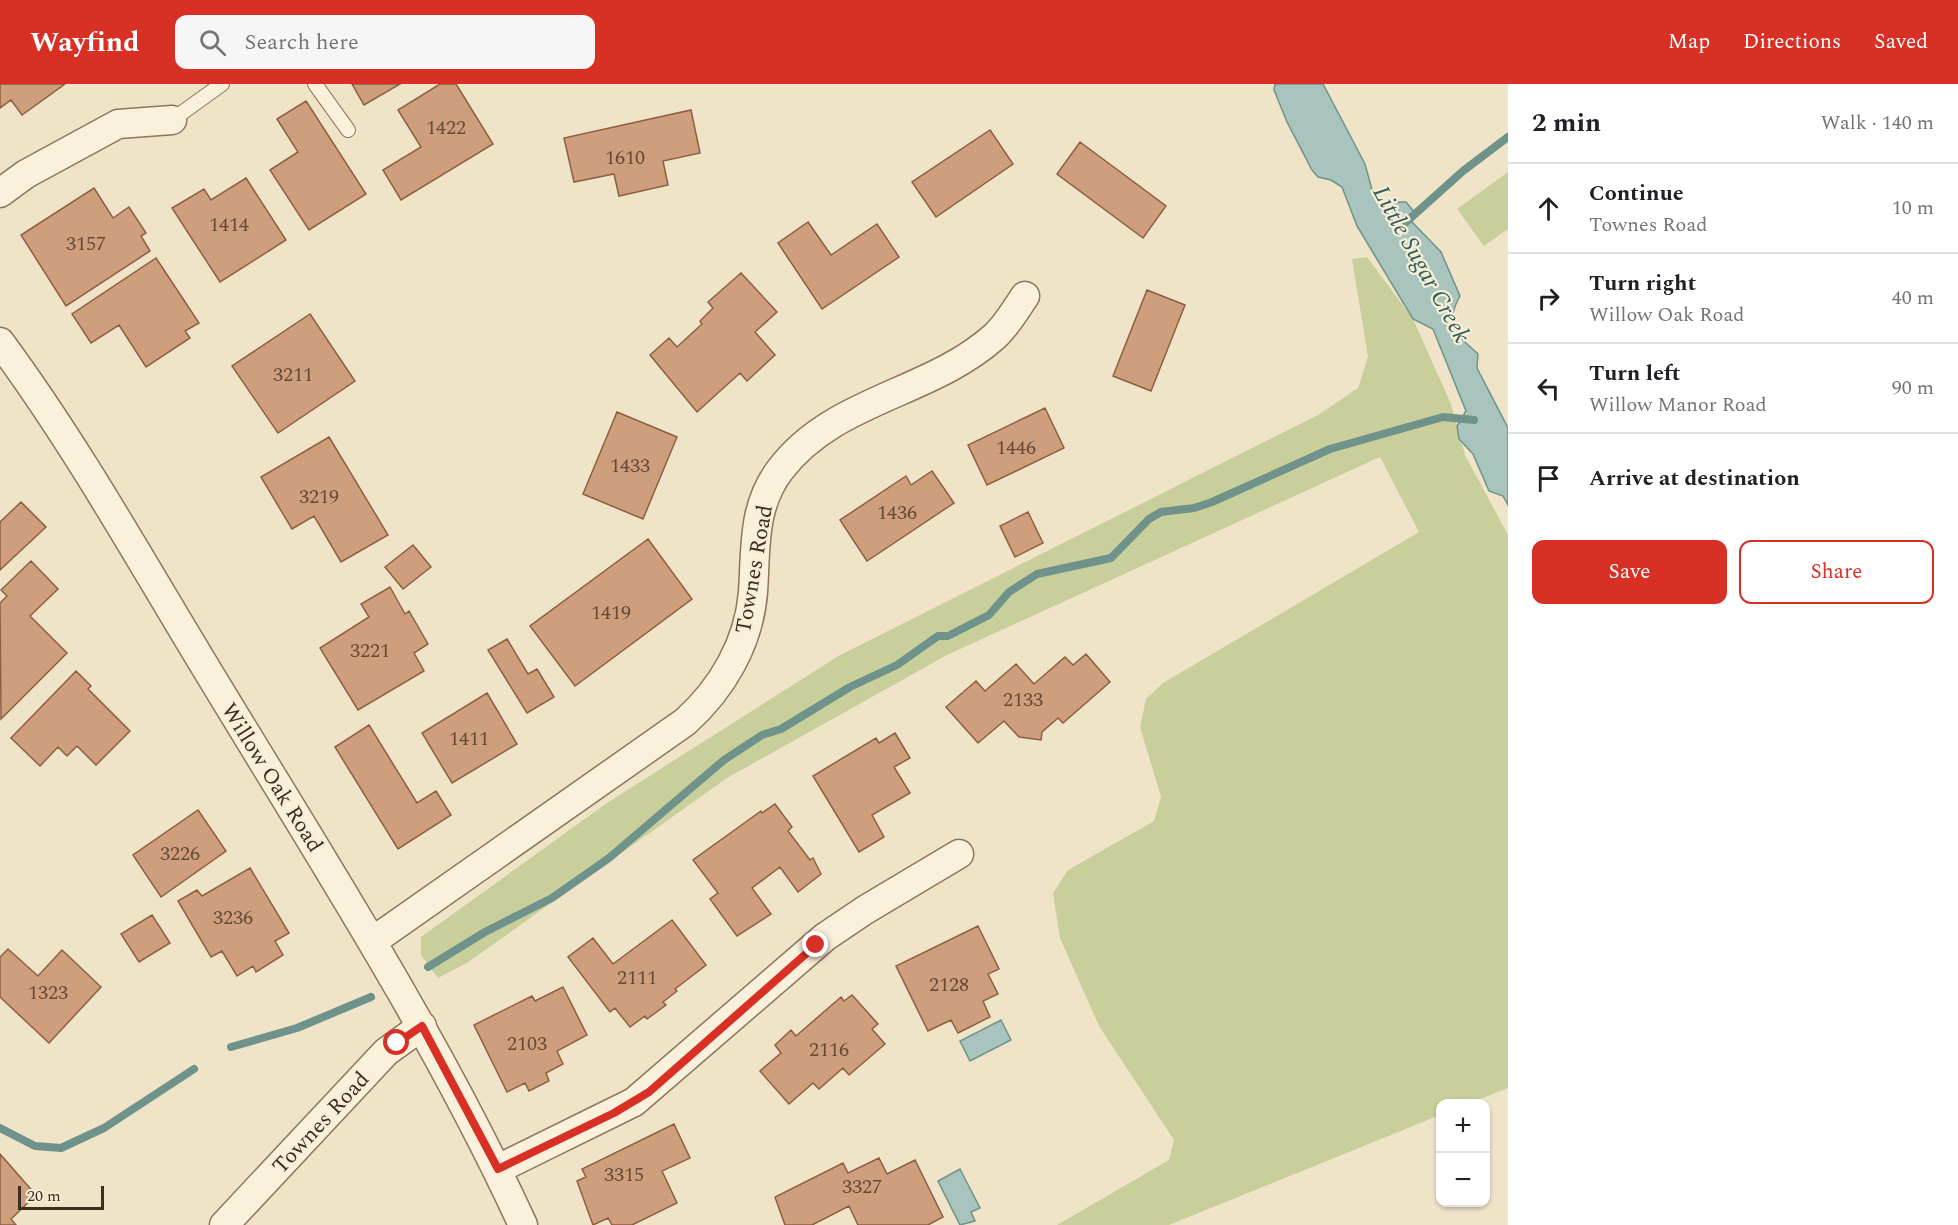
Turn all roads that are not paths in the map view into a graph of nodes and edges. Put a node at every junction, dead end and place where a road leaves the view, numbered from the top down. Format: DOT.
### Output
graph roads {
  1 [pos="222,84"];
  2 [pos="315,84"];
  3 [pos="172,120"];
  4 [pos="348,130"];
  5 [pos="0,193"];
  6 [pos="1025,296"];
  7 [pos="0,342"];
  8 [pos="959,854"];
  9 [pos="373,941"];
  10 [pos="422,1026"];
  11 [pos="498,1169"];
  12 [pos="224,1225"];
  13 [pos="523,1225"];
  1 -- 3 [label="lane"];
  2 -- 4 [label="lane"];
  3 -- 5 [label="street"];
  6 -- 9 [label="street, Townes Road"];
  7 -- 9 [label="street, Willow Oak Road"];
  8 -- 11 [label="street"];
  9 -- 10 [label="street, Willow Oak Road"];
  10 -- 11 [label="street, Willow Oak Road"];
  10 -- 12 [label="street, Townes Road"];
  11 -- 13 [label="street, Willow Oak Road"];
}
